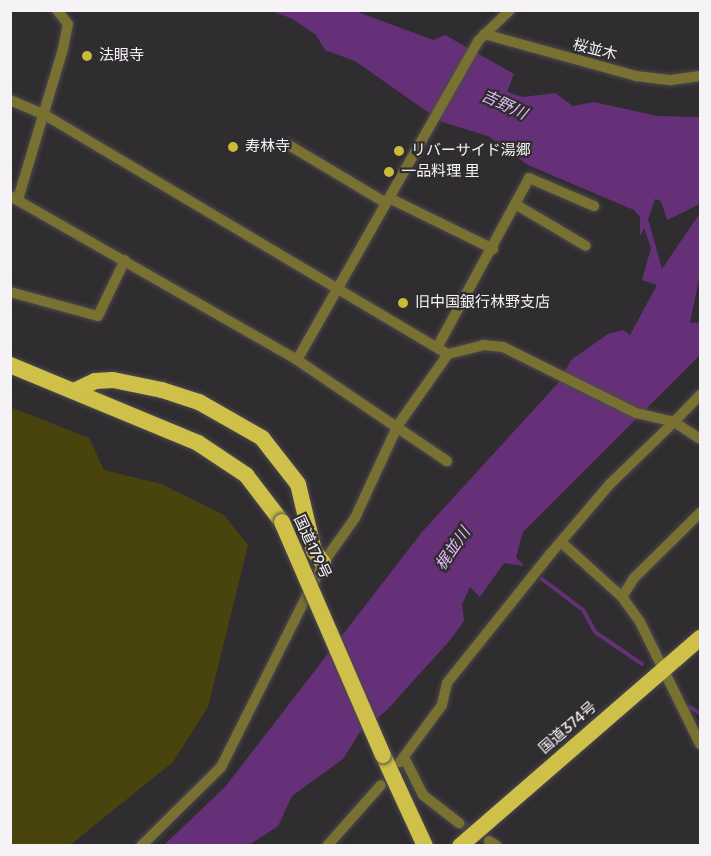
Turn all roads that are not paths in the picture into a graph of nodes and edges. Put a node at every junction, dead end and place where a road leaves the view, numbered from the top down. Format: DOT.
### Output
graph roads {
  1 [pos="57,10"];
  2 [pos="510,10"];
  3 [pos="481,37"];
  4 [pos="700,76"];
  5 [pos="10,100"];
  6 [pos="45,115"];
  7 [pos="287,144"];
  8 [pos="14,198"];
  9 [pos="388,200"];
  10 [pos="515,204"];
  11 [pos="594,206"];
  12 [pos="586,246"];
  13 [pos="493,249"];
  14 [pos="125,260"];
  15 [pos="339,286"];
  16 [pos="10,292"];
  17 [pos="439,344"];
  18 [pos="448,354"];
  19 [pos="297,360"];
  20 [pos="10,365"];
  21 [pos="76,390"];
  22 [pos="700,395"];
  23 [pos="674,422"];
  24 [pos="398,425"];
  25 [pos="700,439"];
  26 [pos="447,461"];
  27 [pos="700,513"];
  28 [pos="561,542"];
  29 [pos="323,563"];
  30 [pos="622,597"];
  31 [pos="700,638"];
  32 [pos="664,669"];
  33 [pos="700,744"];
  34 [pos="381,785"];
  35 [pos="459,823"];
  36 [pos="141,846"];
  37 [pos="327,846"];
  38 [pos="425,846"];
  39 [pos="460,846"];
  1 -- 6 [label="street"];
  2 -- 3 [label="street"];
  3 -- 4 [label="street, 桜並木"];
  3 -- 9 [label="street"];
  5 -- 6 [label="street"];
  6 -- 8 [label="street"];
  6 -- 15 [label="street"];
  7 -- 9 [label="street"];
  8 -- 14 [label="street"];
  9 -- 13 [label="street"];
  9 -- 15 [label="street"];
  10 -- 11 [label="street"];
  10 -- 12 [label="street"];
  10 -- 13 [label="street"];
  13 -- 17 [label="street"];
  14 -- 16 [label="street"];
  14 -- 19 [label="street"];
  15 -- 17 [label="street"];
  15 -- 19 [label="street"];
  17 -- 18 [label="street"];
  18 -- 23 [label="street"];
  18 -- 24 [label="street"];
  19 -- 24 [label="street"];
  20 -- 21 [label="highway, 国道179号"];
  21 -- 29 [label="highway"];
  21 -- 38 [label="highway, 国道179号, bridge"];
  22 -- 23 [label="street"];
  23 -- 25 [label="street"];
  23 -- 28 [label="street"];
  24 -- 26 [label="street"];
  24 -- 29 [label="street"];
  27 -- 30 [label="street"];
  28 -- 30 [label="street"];
  28 -- 35 [label="street"];
  29 -- 36 [label="street"];
  30 -- 32 [label="street"];
  31 -- 32 [label="highway, 国道374号"];
  32 -- 33 [label="street"];
  32 -- 39 [label="highway, 国道374号"];
  34 -- 37 [label="street"];
}
